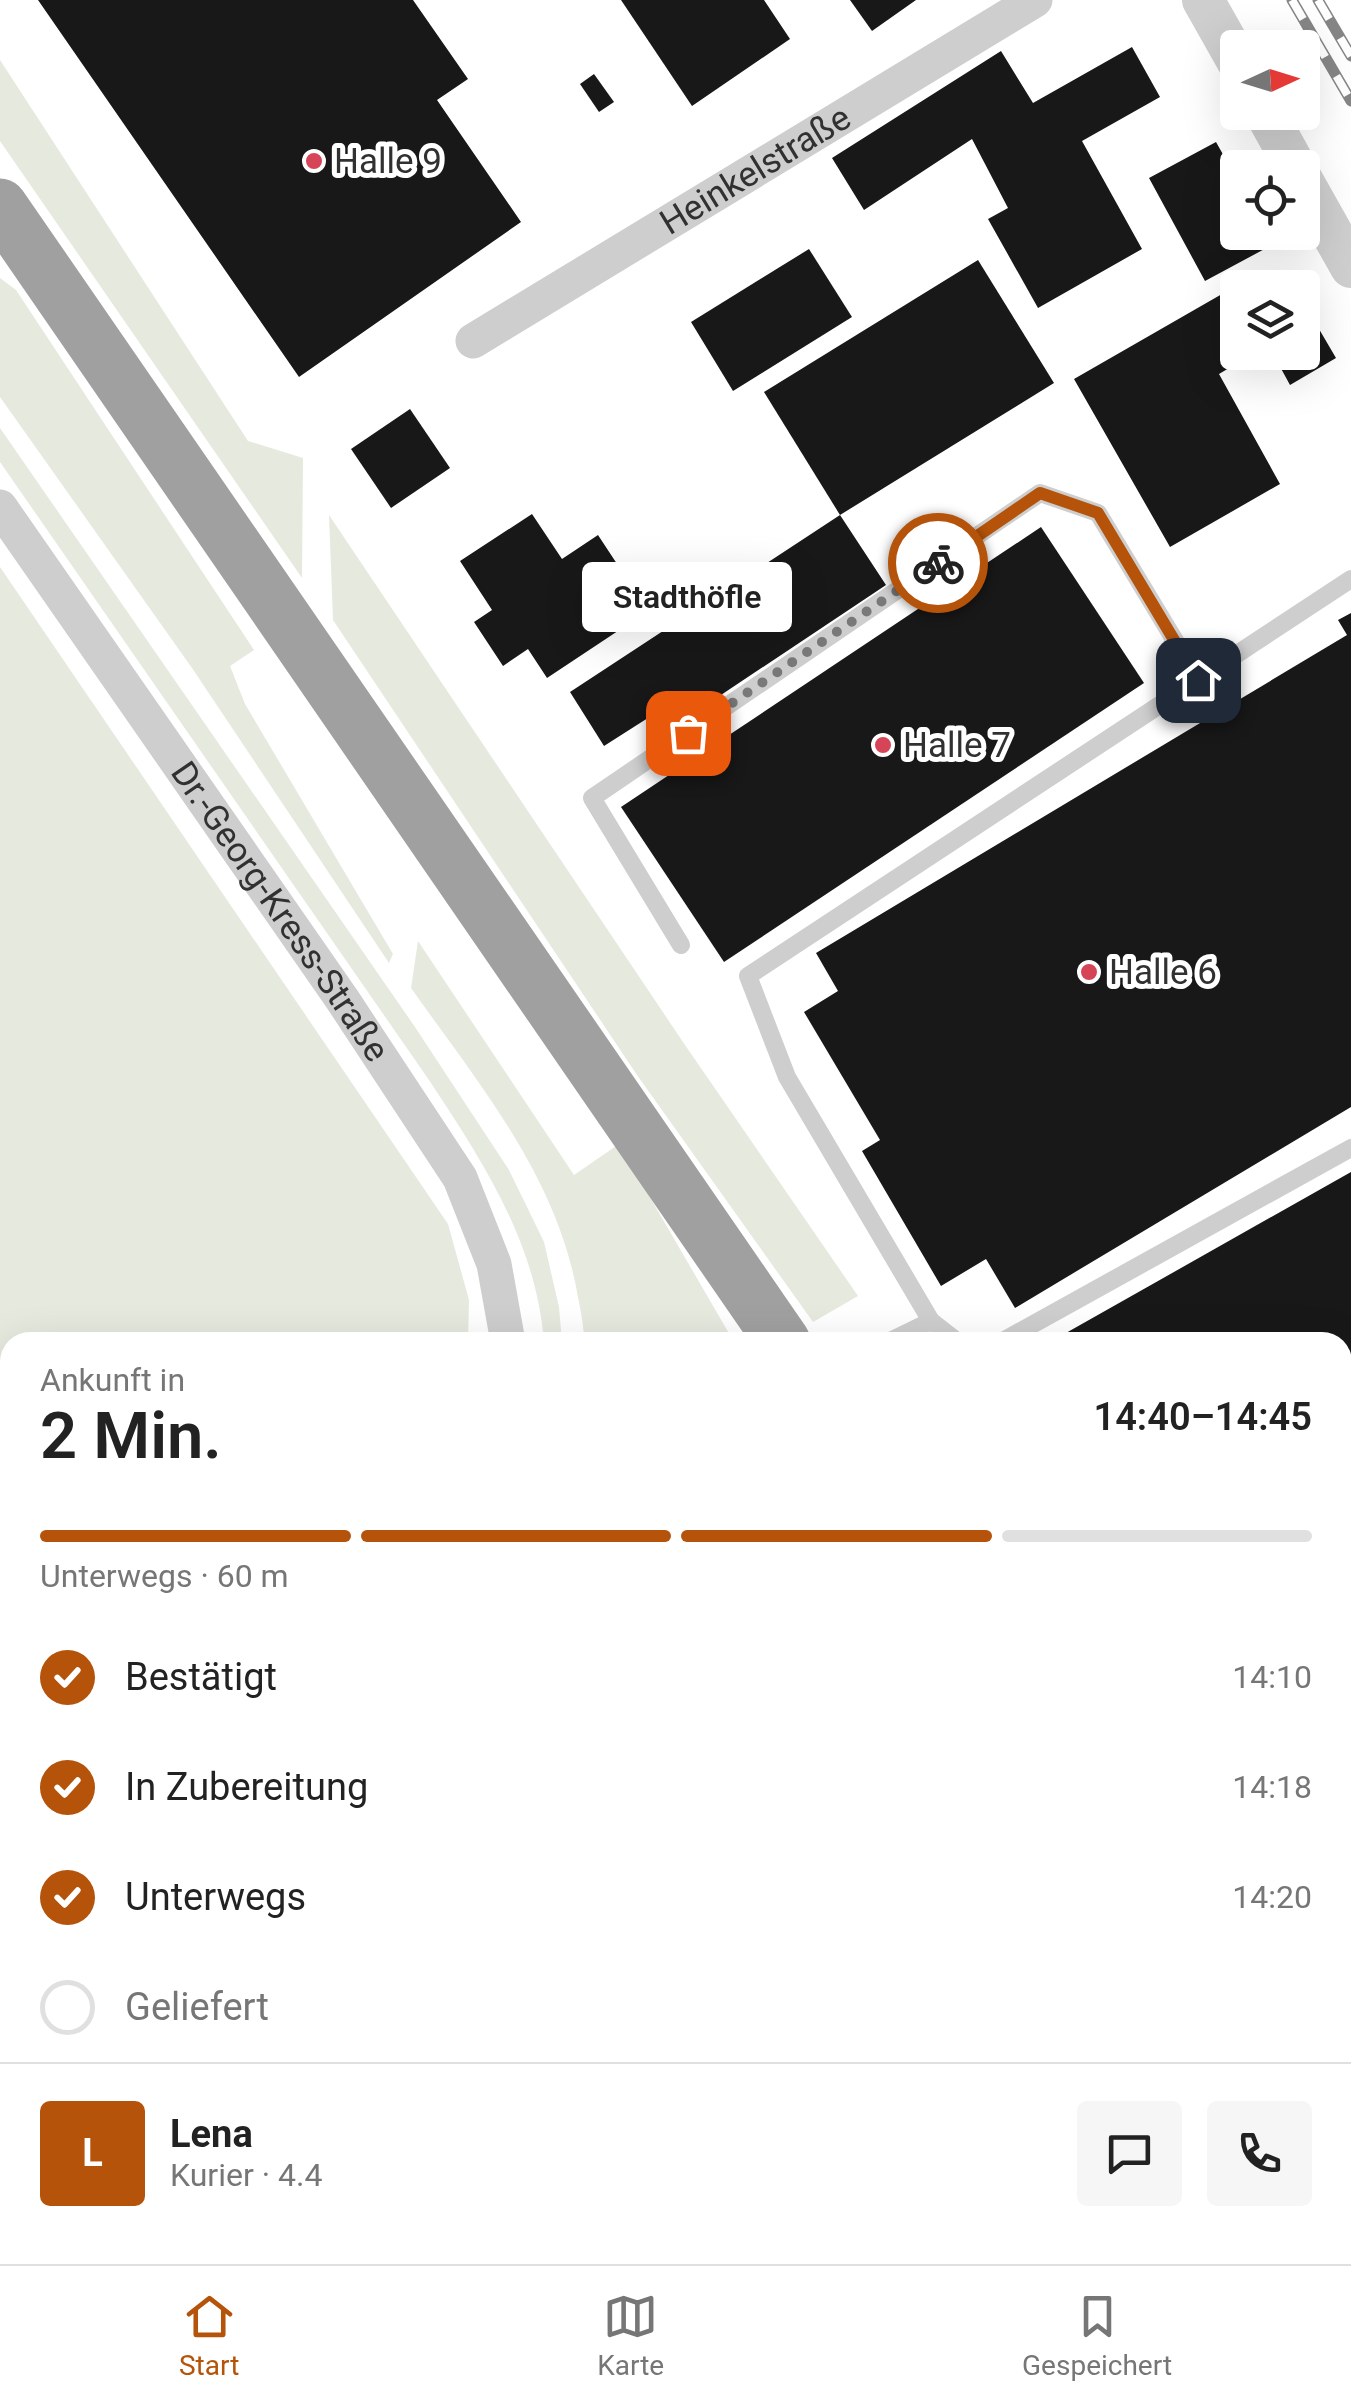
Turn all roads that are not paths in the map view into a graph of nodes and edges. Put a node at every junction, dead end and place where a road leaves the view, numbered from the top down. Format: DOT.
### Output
graph roads {
  1 [pos="1035,0"];
  2 [pos="1203,0"];
  3 [pos="1220,30"];
  4 [pos="0,206"];
  5 [pos="1320,212"];
  6 [pos="1351,268"];
  7 [pos="473,340"];
  8 [pos="0,507"];
  9 [pos="1351,578"];
  10 [pos="1198,680"];
  11 [pos="681,945"];
  12 [pos="1351,1148"];
  13 [pos="931,1321"];
  14 [pos="772,1326"];
  15 [pos="506,1332"];
  16 [pos="908,1332"];
  17 [pos="945,1332"];
  18 [pos="1019,1332"];
  1 -- 7 [label="street, Heinkelstraße"];
  2 -- 3 [label="street"];
  4 -- 14 [label="highway"];
  5 -- 6 [label="street"];
  8 -- 15 [label="street, Dr.-Georg-Kress-Straße"];
  9 -- 10 [label="lane"];
  10 -- 11 [label="lane"];
  10 -- 13 [label="lane"];
  12 -- 18 [label="lane"];
  13 -- 16 [label="lane"];
  13 -- 17 [label="lane"];
}
